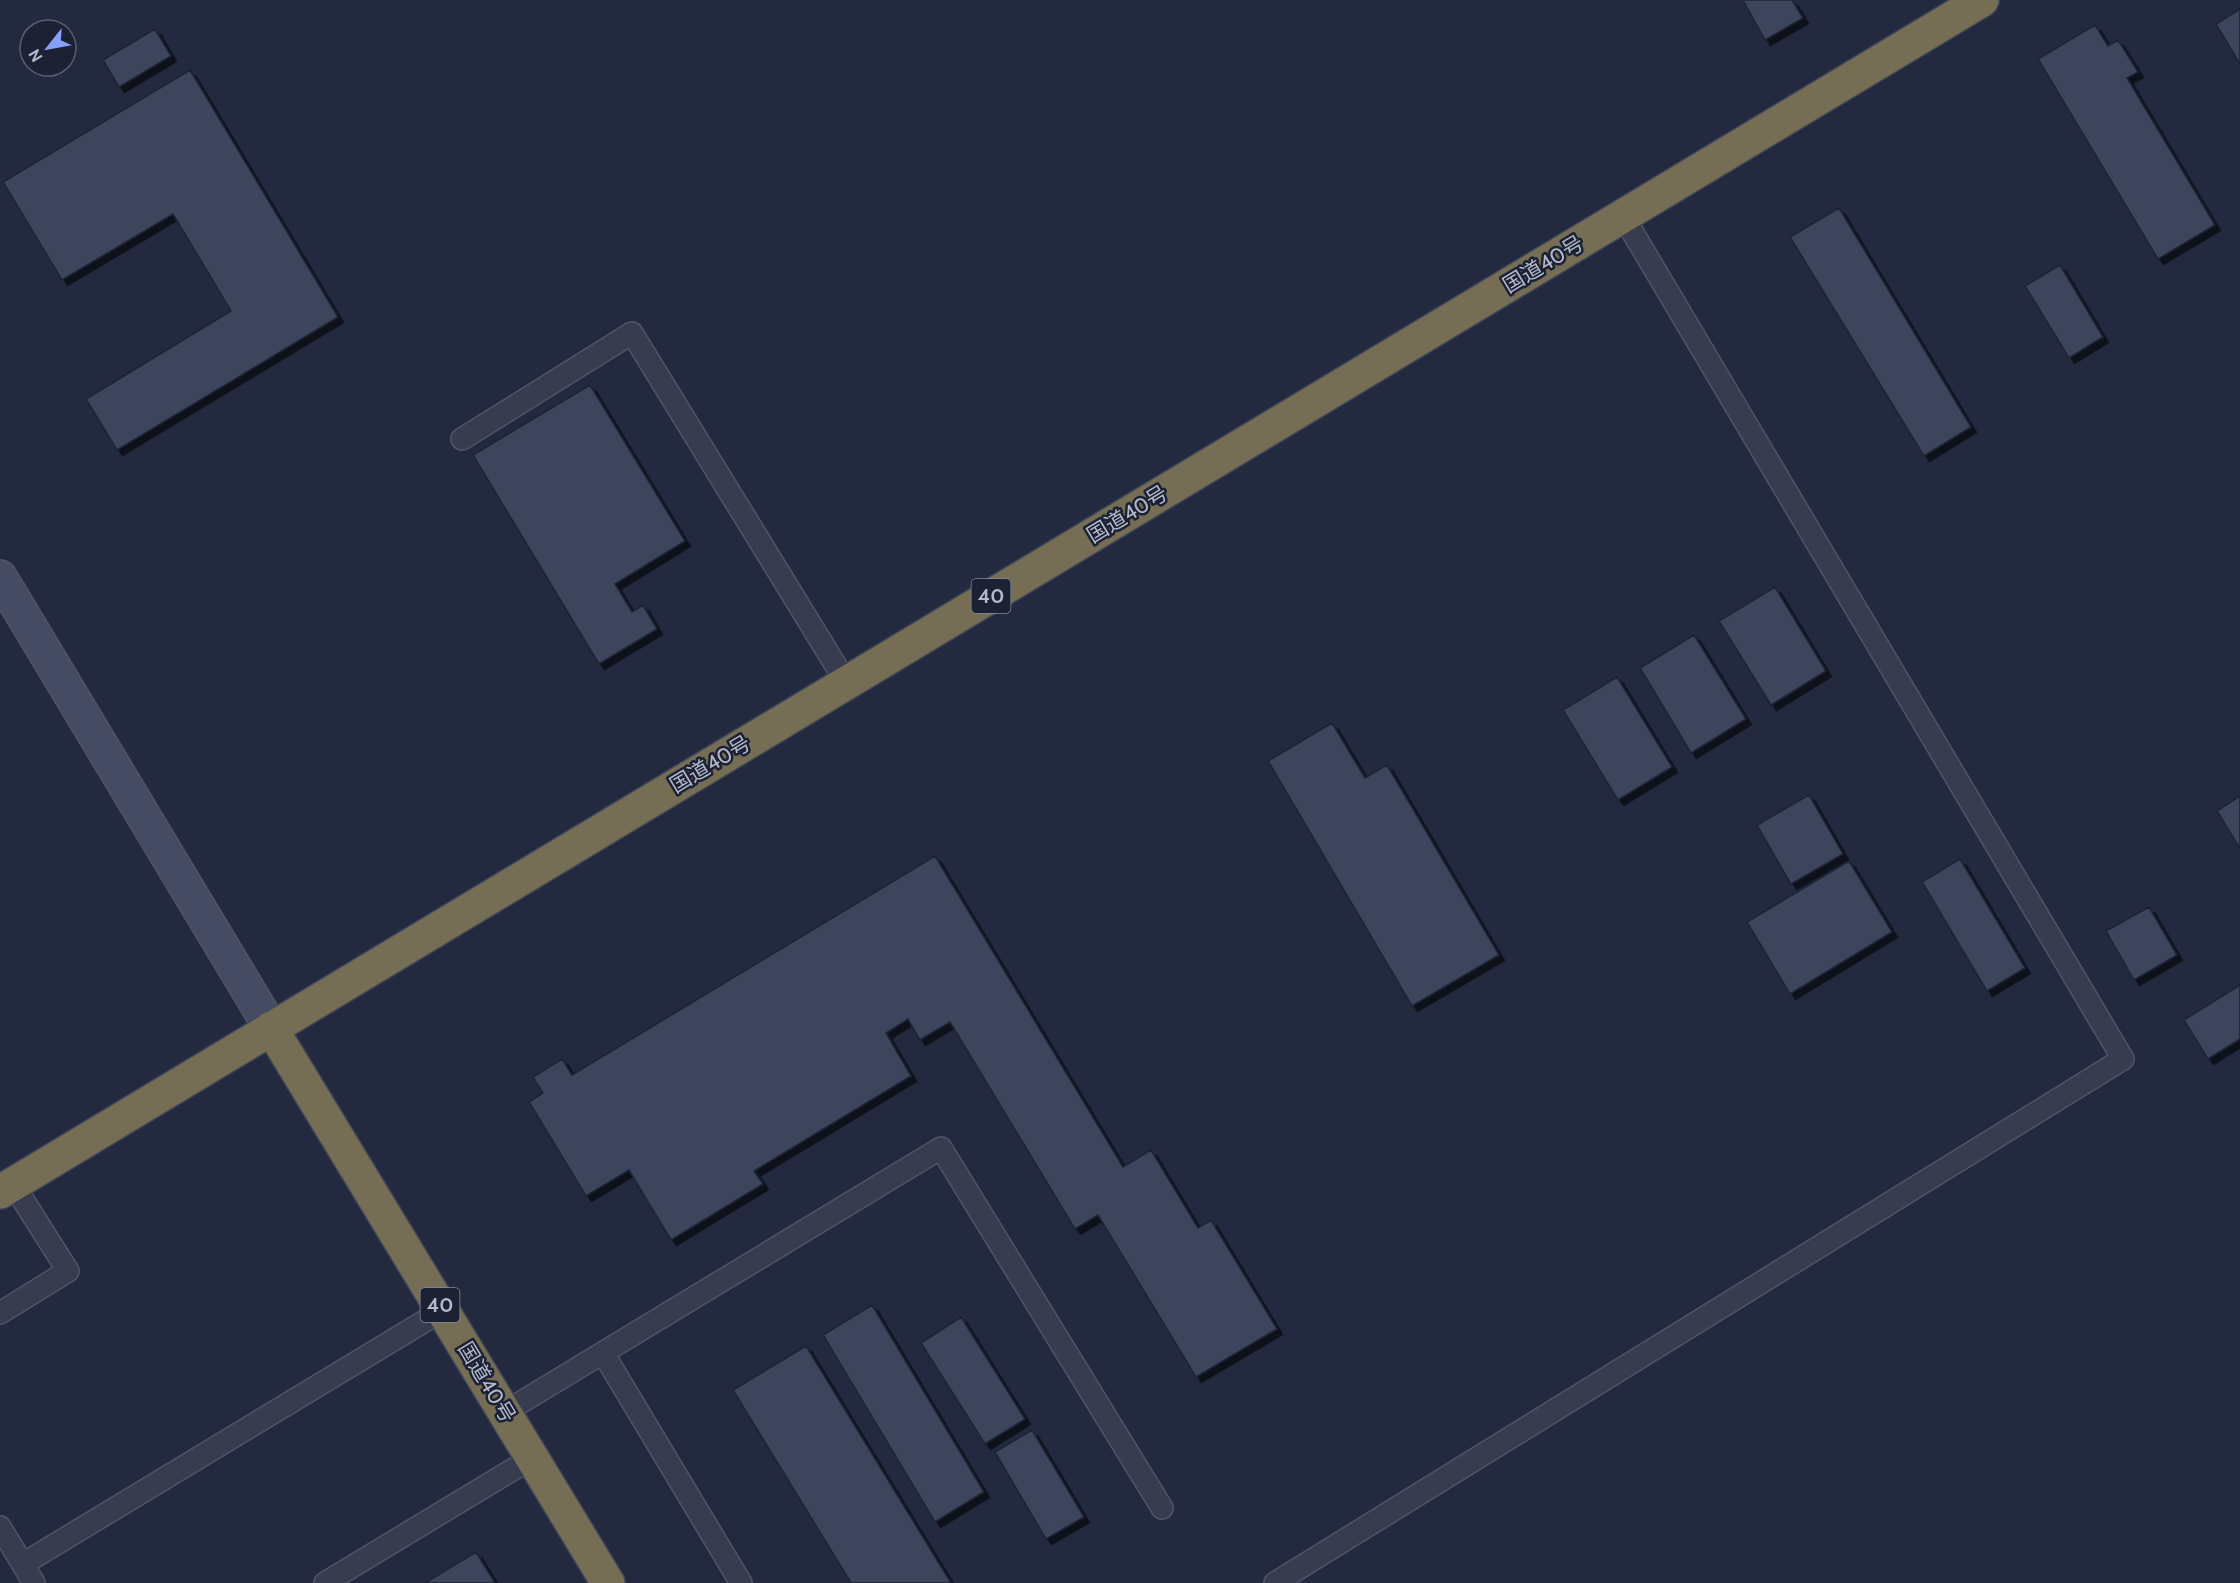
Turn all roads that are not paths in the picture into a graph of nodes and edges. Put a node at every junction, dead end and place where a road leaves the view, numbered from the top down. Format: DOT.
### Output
graph roads {
  1 [pos="1982,0"];
  2 [pos="1623,216"];
  3 [pos="462,438"];
  4 [pos="0,577"];
  5 [pos="846,682"];
  6 [pos="271,1028"];
  7 [pos="7,1188"];
  8 [pos="443,1310"];
  9 [pos="0,1313"];
  10 [pos="603,1353"];
  11 [pos="505,1412"];
  12 [pos="532,1458"];
  13 [pos="1162,1508"];
  14 [pos="0,1527"];
  15 [pos="23,1564"];
  16 [pos="34,1583"];
  17 [pos="325,1583"];
  18 [pos="608,1583"];
  19 [pos="741,1583"];
  20 [pos="1275,1583"];
  1 -- 2 [label="highway, 国道40号 / 40"];
  2 -- 5 [label="highway, 国道40号 / 40"];
  2 -- 20 [label="lane"];
  3 -- 5 [label="lane"];
  4 -- 6 [label="street"];
  5 -- 6 [label="highway, 国道40号 / 40"];
  6 -- 7 [label="highway, 国道40号 / 40"];
  6 -- 8 [label="highway, 国道40号 / 40"];
  7 -- 9 [label="lane"];
  8 -- 11 [label="highway, 国道40号 / 40"];
  8 -- 15 [label="lane"];
  10 -- 11 [label="lane"];
  10 -- 13 [label="lane"];
  10 -- 19 [label="lane"];
  11 -- 12 [label="highway, 国道40号 / 40"];
  12 -- 17 [label="lane"];
  12 -- 18 [label="highway, 国道40号 / 40"];
  14 -- 15 [label="lane"];
  15 -- 16 [label="lane"];
}
